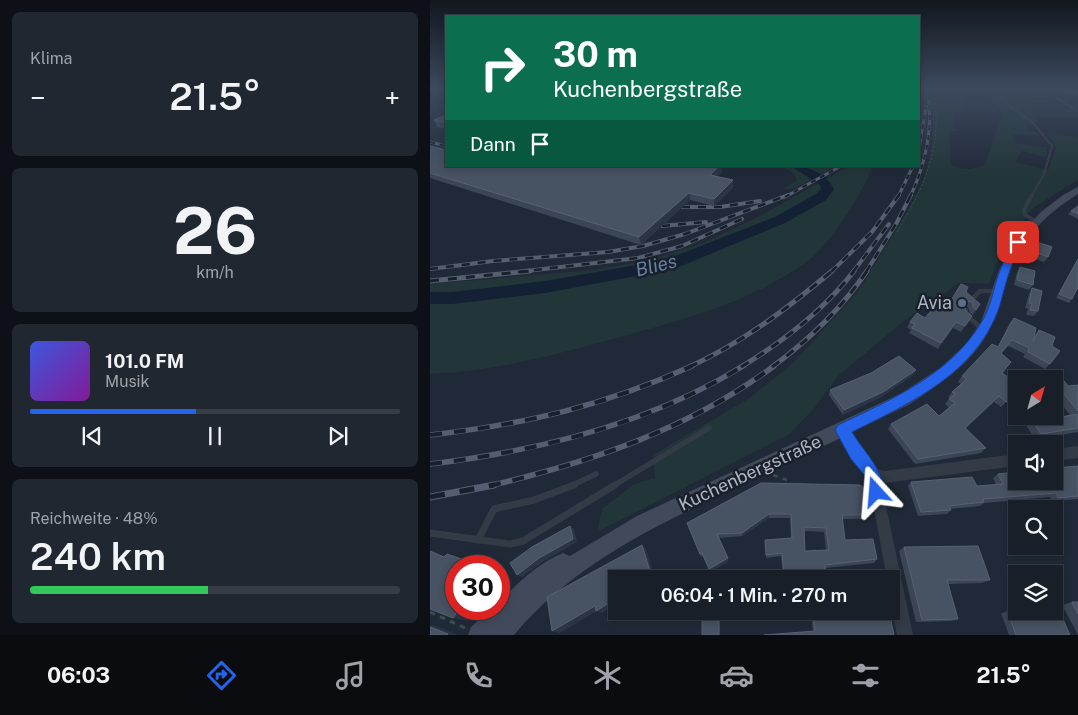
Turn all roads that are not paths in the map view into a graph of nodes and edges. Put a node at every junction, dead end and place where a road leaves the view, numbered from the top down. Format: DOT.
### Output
graph roads {
  1 [pos="1026,118"];
  2 [pos="1078,190"];
  3 [pos="1035,221"];
  4 [pos="999,291"];
  5 [pos="970,301"];
  6 [pos="966,310"];
  7 [pos="983,330"];
  8 [pos="709,428"];
  9 [pos="843,430"];
  10 [pos="1078,452"];
  11 [pos="1063,454"];
  12 [pos="1008,461"];
  13 [pos="596,474"];
  14 [pos="873,474"];
  15 [pos="430,533"];
  16 [pos="478,540"];
  17 [pos="586,555"];
  18 [pos="473,632"];
  19 [pos="504,632"];
  20 [pos="905,635"];
  1 -- 3 [label="lane"];
  2 -- 3 [label="main road, Kuchenbergstraße"];
  3 -- 4 [label="main road, Kuchenbergstraße"];
  4 -- 5 [label="lane"];
  4 -- 7 [label="main road, Kuchenbergstraße"];
  6 -- 7 [label="lane"];
  7 -- 9 [label="main road, Kuchenbergstraße"];
  8 -- 16 [label="lane"];
  9 -- 14 [label="street"];
  9 -- 17 [label="main road, Kuchenbergstraße"];
  10 -- 11 [label="street"];
  12 -- 14 [label="street"];
  13 -- 16 [label="lane"];
  14 -- 20 [label="street"];
  15 -- 16 [label="lane"];
  17 -- 18 [label="main road, Kuchenbergstraße"];
  17 -- 19 [label="main road, Kuchenbergstraße"];
}
